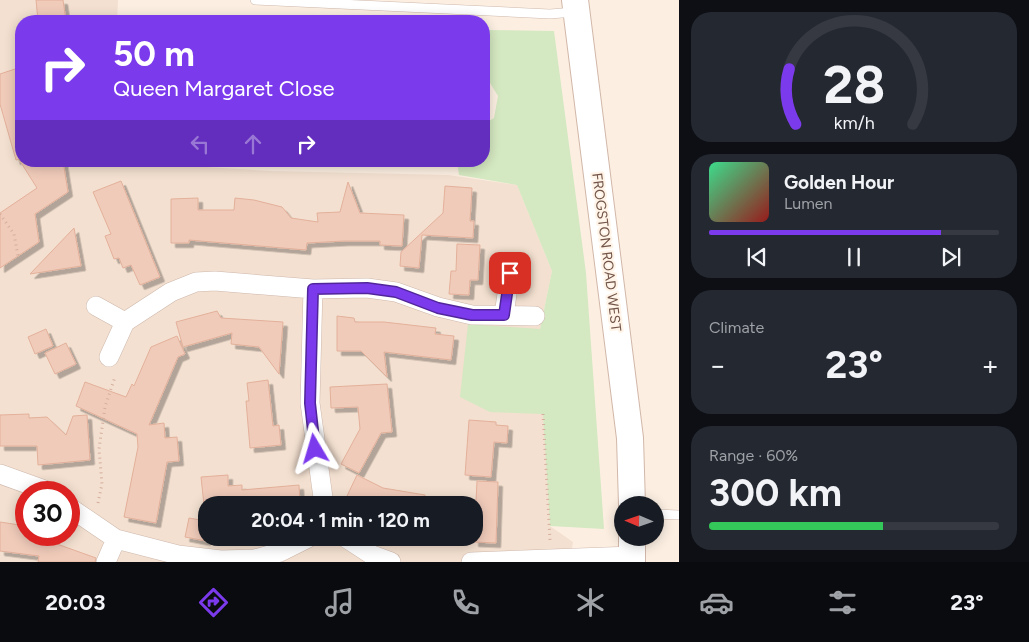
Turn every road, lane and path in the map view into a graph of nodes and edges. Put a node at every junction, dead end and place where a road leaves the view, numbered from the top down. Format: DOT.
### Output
graph roads {
  1 [pos="255,0"];
  2 [pos="576,6"];
  3 [pos="0,214"];
  4 [pos="18,256"];
  5 [pos="510,273"];
  6 [pos="313,289"];
  7 [pos="96,306"];
  8 [pos="504,315"];
  9 [pos="535,316"];
  10 [pos="125,322"];
  11 [pos="109,357"];
  12 [pos="544,414"];
  13 [pos="0,474"];
  14 [pos="19,481"];
  15 [pos="323,496"];
  16 [pos="632,496"];
  17 [pos="80,514"];
  18 [pos="664,514"];
  19 [pos="679,515"];
  20 [pos="94,523"];
  21 [pos="116,539"];
  22 [pos="292,546"];
  23 [pos="358,546"];
  24 [pos="632,552"];
  25 [pos="550,558"];
  26 [pos="255,560"];
  27 [pos="106,562"];
  28 [pos="391,562"];
  29 [pos="471,562"];
  1 -- 2 [label="lane"];
  2 -- 16 [label="main road, FROGSTON ROAD WEST"];
  3 -- 4 [label="path"];
  5 -- 8 [label="street"];
  6 -- 8 [label="street"];
  6 -- 10 [label="street"];
  6 -- 15 [label="street"];
  7 -- 10 [label="street"];
  8 -- 9 [label="street"];
  10 -- 11 [label="street"];
  11 -- 20 [label="path"];
  12 -- 25 [label="path"];
  13 -- 14 [label="street"];
  17 -- 20 [label="street"];
  18 -- 19 [label="lane"];
  20 -- 21 [label="street"];
  21 -- 26 [label="street"];
  21 -- 27 [label="street"];
  22 -- 26 [label="street"];
  23 -- 28 [label="street"];
  24 -- 25 [label="street"];
  25 -- 29 [label="street"];
}
